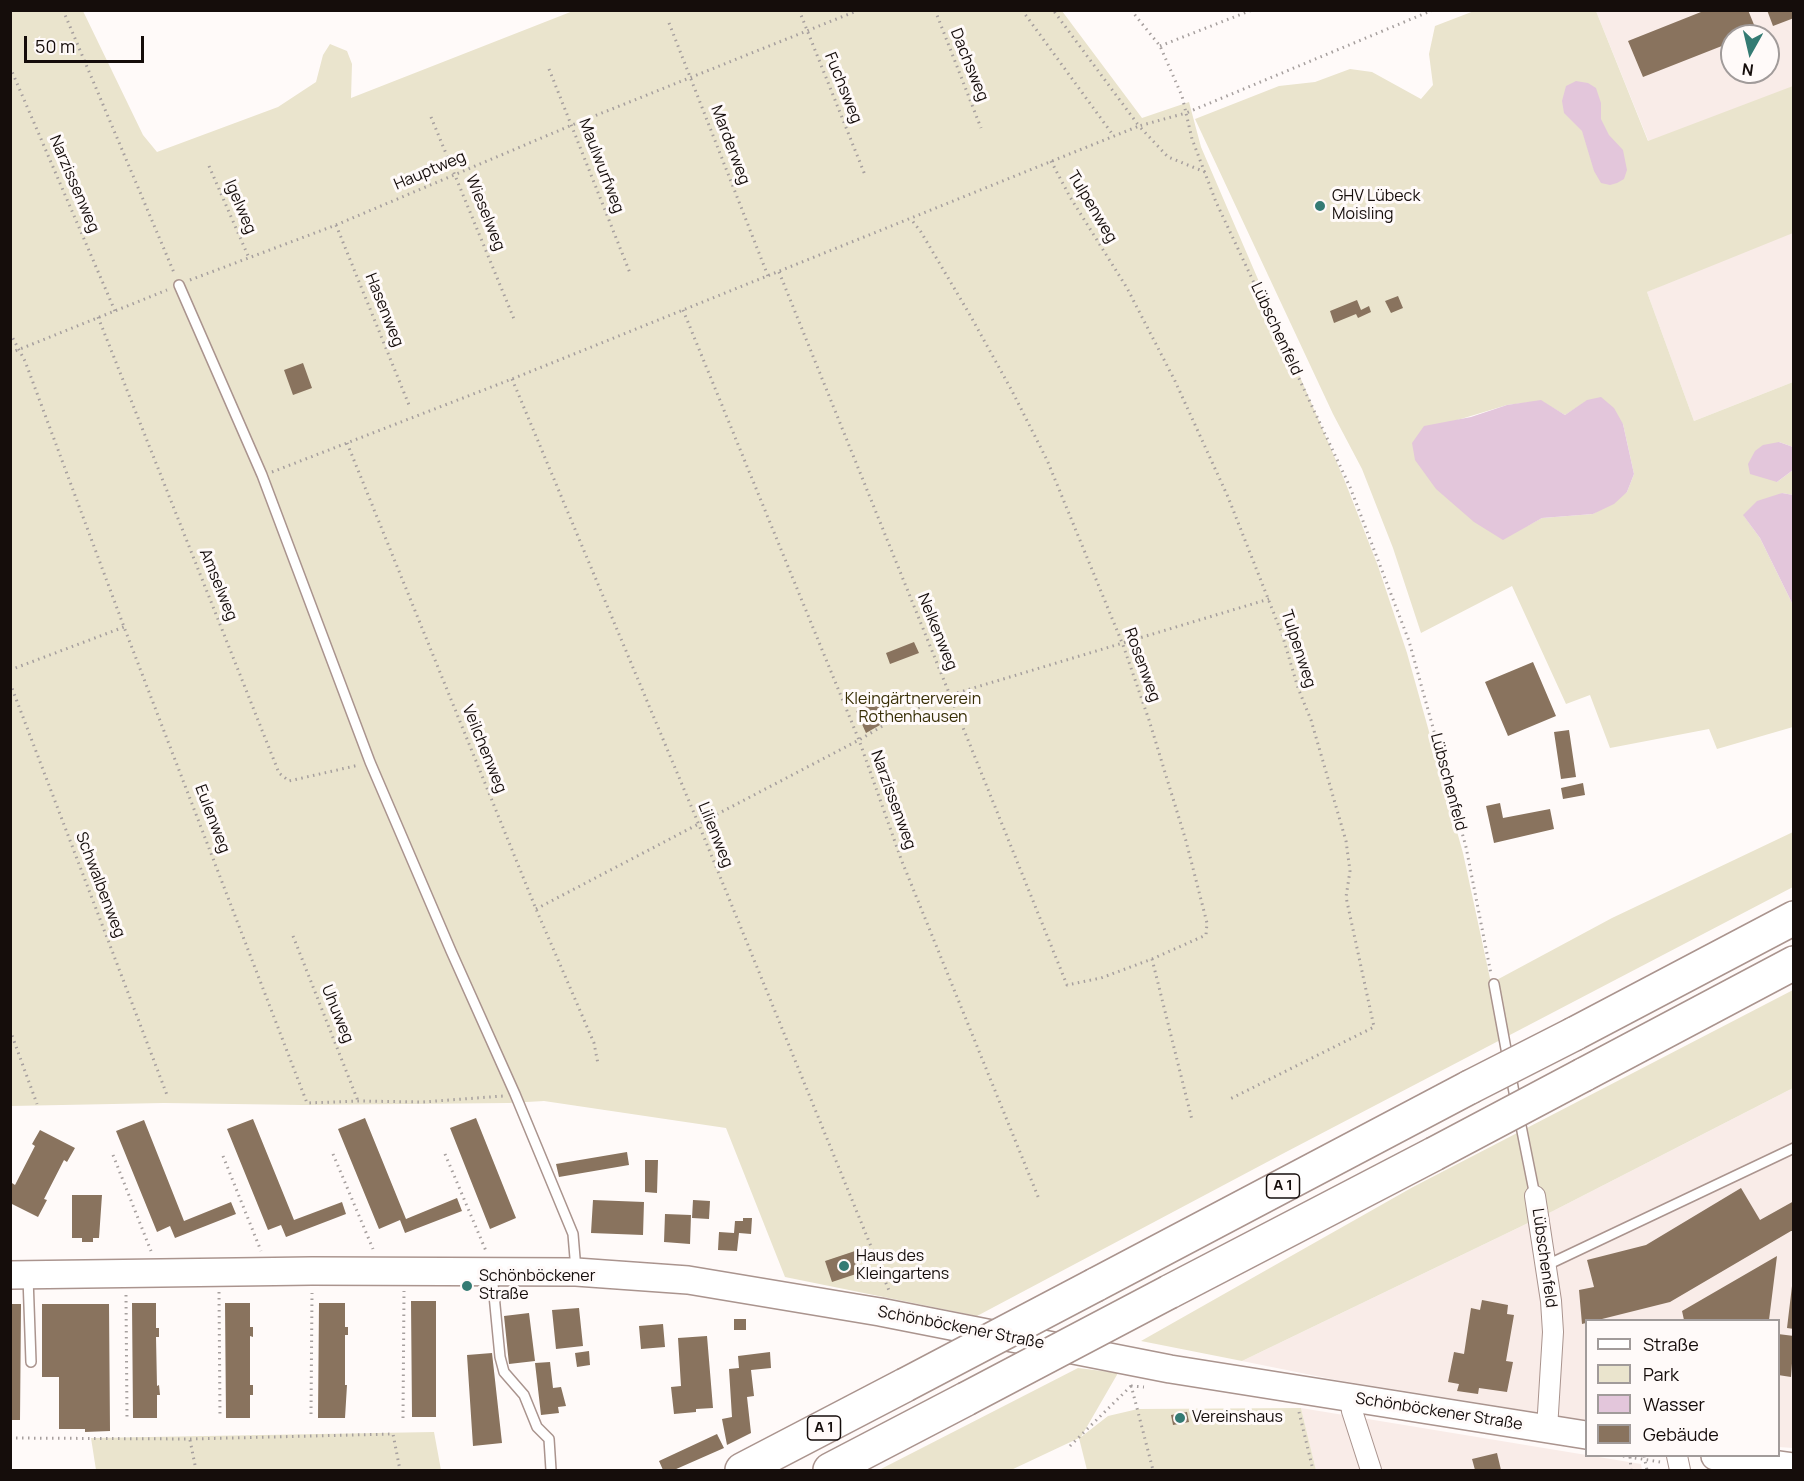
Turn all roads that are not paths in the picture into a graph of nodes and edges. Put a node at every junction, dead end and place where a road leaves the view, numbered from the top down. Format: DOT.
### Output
graph roads {
  1 [pos="179,285"];
  2 [pos="1794,918"];
  3 [pos="1794,963"];
  4 [pos="1494,984"];
  5 [pos="1794,1148"];
  6 [pos="1535,1196"];
  7 [pos="489,1262"];
  8 [pos="1545,1266"];
  9 [pos="576,1272"];
  10 [pos="19,1275"];
  11 [pos="31,1362"];
  12 [pos="1350,1397"];
  13 [pos="1547,1429"];
  14 [pos="1585,1435"];
  15 [pos="1728,1457"];
  16 [pos="1794,1467"];
  17 [pos="551,1470"];
  18 [pos="742,1470"];
  19 [pos="830,1470"];
  20 [pos="1371,1470"];
  1 -- 9 [label="lane"];
  2 -- 18 [label="highway, A 1, bridge"];
  3 -- 19 [label="highway, A 1, bridge"];
  4 -- 6 [label="lane, Lübschenfeld"];
  5 -- 8 [label="lane"];
  6 -- 8 [label="street, Lübschenfeld"];
  7 -- 9 [label="main road, Schönböckener Straße"];
  7 -- 10 [label="main road, Schönböckener Straße"];
  7 -- 17 [label="lane"];
  8 -- 13 [label="street, Lübschenfeld"];
  9 -- 12 [label="main road, Schönböckener Straße"];
  10 -- 11 [label="lane"];
  12 -- 13 [label="main road, Schönböckener Straße"];
  12 -- 20 [label="street"];
  13 -- 14 [label="main road, Schönböckener Straße"];
  15 -- 16 [label="main road"];
}
